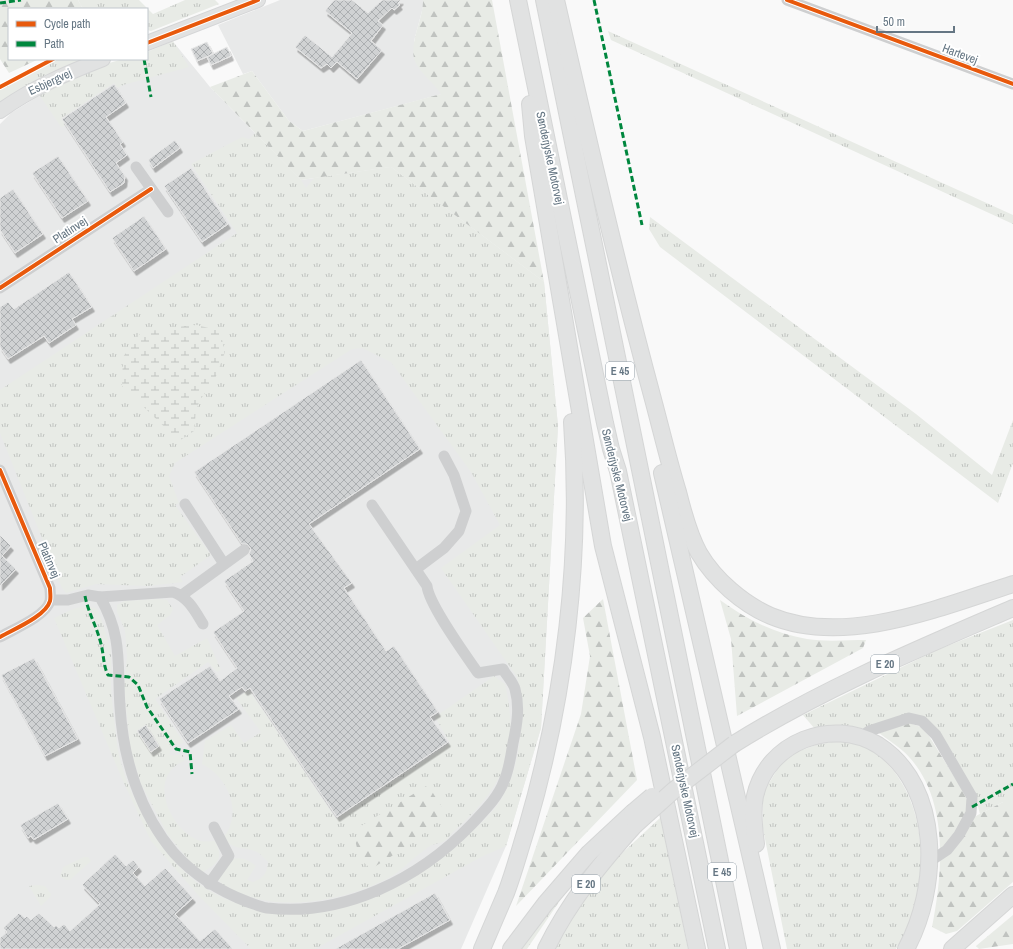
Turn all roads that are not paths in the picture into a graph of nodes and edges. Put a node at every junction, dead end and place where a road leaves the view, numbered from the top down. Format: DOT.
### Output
graph roads {
  1 [pos="258,0"];
  2 [pos="544,0"];
  3 [pos="556,0"];
  4 [pos="787,0"];
  5 [pos="519,5"];
  6 [pos="148,42"];
  7 [pos="101,60"];
  8 [pos="1013,84"];
  9 [pos="0,111"];
  10 [pos="136,167"];
  11 [pos="152,189"];
  12 [pos="168,212"];
  13 [pos="0,288"];
  14 [pos="629,311"];
  15 [pos="566,335"];
  16 [pos="444,456"];
  17 [pos="0,470"];
  18 [pos="184,504"];
  19 [pos="372,505"];
  20 [pos="244,550"];
  21 [pos="224,564"];
  22 [pos="416,569"];
  23 [pos="1013,584"];
  24 [pos="182,595"];
  25 [pos="100,597"];
  26 [pos="51,600"];
  27 [pos="1013,608"];
  28 [pos="203,624"];
  29 [pos="0,637"];
  30 [pos="860,737"];
  31 [pos="634,819"];
  32 [pos="214,827"];
  33 [pos="929,862"];
  34 [pos="209,884"];
  35 [pos="1013,895"];
  36 [pos="768,933"];
  37 [pos="482,949"];
  38 [pos="511,949"];
  39 [pos="546,949"];
  40 [pos="696,949"];
  41 [pos="717,949"];
  42 [pos="738,949"];
  43 [pos="772,949"];
  44 [pos="906,949"];
  45 [pos="952,949"];
  1 -- 6 [label="main road"];
  2 -- 42 [label="highway, Sønderjyske Motorvej / E 45"];
  3 -- 14 [label="highway"];
  4 -- 8 [label="street, Hartevej"];
  5 -- 15 [label="highway"];
  5 -- 41 [label="highway, Sønderjyske Motorvej / E 45"];
  7 -- 9 [label="main road, Esbjergvej"];
  10 -- 11 [label="street"];
  11 -- 12 [label="street"];
  11 -- 13 [label="street, Platinvej"];
  14 -- 23 [label="highway"];
  14 -- 36 [label="highway"];
  15 -- 37 [label="highway"];
  15 -- 40 [label="highway"];
  16 -- 22 [label="street"];
  17 -- 26 [label="street, Platinvej"];
  18 -- 21 [label="street"];
  19 -- 22 [label="street"];
  20 -- 21 [label="street"];
  21 -- 24 [label="street"];
  22 -- 34 [label="street"];
  24 -- 25 [label="street"];
  24 -- 28 [label="street"];
  25 -- 26 [label="street"];
  25 -- 34 [label="street"];
  26 -- 29 [label="street"];
  27 -- 31 [label="highway, E 20, bridge"];
  30 -- 33 [label="highway"];
  30 -- 33 [label="street"];
  30 -- 36 [label="highway"];
  31 -- 38 [label="highway"];
  31 -- 39 [label="highway, E 20"];
  32 -- 34 [label="street"];
  33 -- 44 [label="highway"];
  35 -- 45 [label="highway"];
  36 -- 43 [label="highway"];
}
